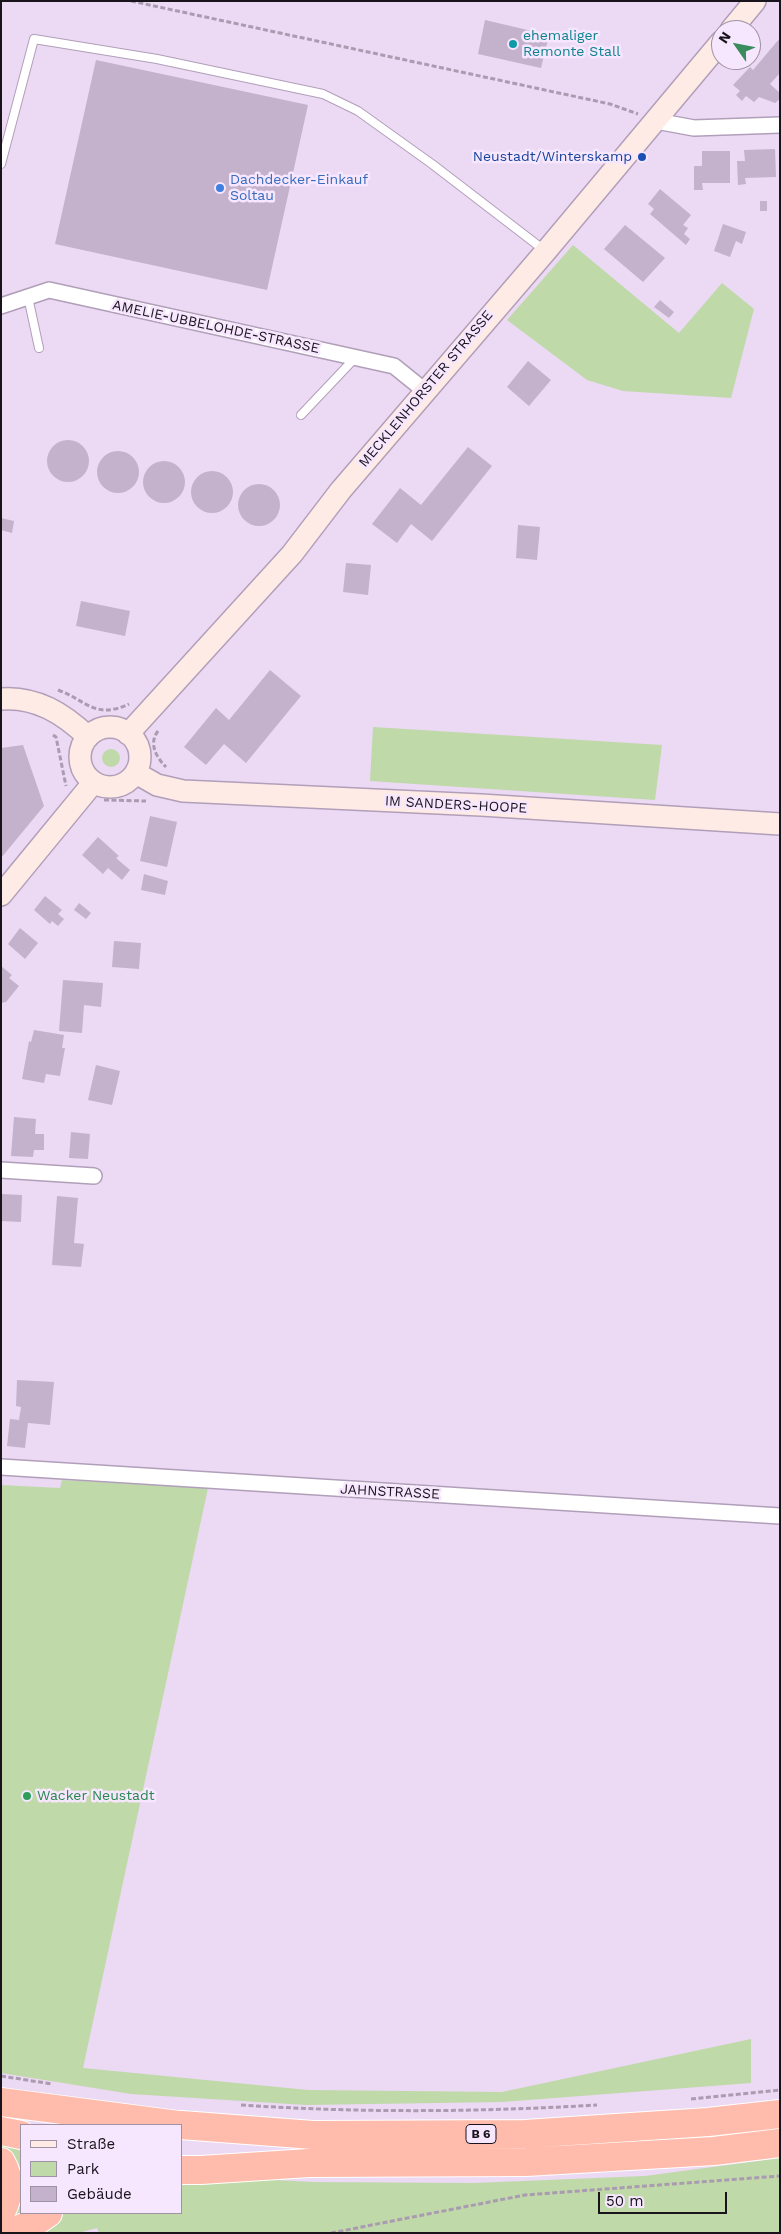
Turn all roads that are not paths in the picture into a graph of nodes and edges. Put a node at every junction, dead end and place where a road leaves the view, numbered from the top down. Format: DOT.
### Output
graph roads {
  1 [pos="755,1"];
  2 [pos="739,20"];
  3 [pos="711,54"];
  4 [pos="656,120"];
  5 [pos="780,125"];
  6 [pos="1,164"];
  7 [pos="546,251"];
  8 [pos="28,297"];
  9 [pos="2,302"];
  10 [pos="39,348"];
  11 [pos="355,357"];
  12 [pos="425,390"];
  13 [pos="301,415"];
  14 [pos="1,699"];
  15 [pos="128,734"];
  16 [pos="88,736"];
  17 [pos="136,773"];
  18 [pos="96,793"];
  19 [pos="780,824"];
  20 [pos="1,895"];
  21 [pos="1,1170"];
  22 [pos="94,1176"];
  23 [pos="1,1467"];
  24 [pos="780,1516"];
  25 [pos="1,2102"];
  26 [pos="780,2114"];
  27 [pos="166,2124"];
  28 [pos="182,2125"];
  29 [pos="1,2131"];
  30 [pos="20,2135"];
  31 [pos="780,2143"];
  32 [pos="182,2154"];
  33 [pos="1,2162"];
  34 [pos="309,2163"];
  35 [pos="182,2170"];
  36 [pos="1,2212"];
  37 [pos="47,2214"];
  38 [pos="12,2233"];
  1 -- 2 [label="street"];
  3 -- 4 [label="street, MECKLENHORSTER STRASSE"];
  4 -- 5 [label="street"];
  4 -- 7 [label="street, MECKLENHORSTER STRASSE"];
  6 -- 7 [label="lane"];
  7 -- 12 [label="street, MECKLENHORSTER STRASSE"];
  8 -- 9 [label="street, AMELIE-UBBELOHDE-STRASSE"];
  8 -- 10 [label="lane"];
  8 -- 11 [label="street, AMELIE-UBBELOHDE-STRASSE"];
  11 -- 12 [label="street, AMELIE-UBBELOHDE-STRASSE"];
  11 -- 13 [label="lane"];
  12 -- 15 [label="street, MECKLENHORSTER STRASSE"];
  14 -- 16 [label="street"];
  15 -- 16 [label="street"];
  15 -- 17 [label="street"];
  16 -- 18 [label="street"];
  17 -- 18 [label="street"];
  17 -- 19 [label="street, IM SANDERS-HOOPE"];
  18 -- 20 [label="street"];
  21 -- 22 [label="street"];
  23 -- 24 [label="street, JAHNSTRASSE"];
  25 -- 27 [label="highway, B 6"];
  26 -- 28 [label="highway, B 6"];
  29 -- 30 [label="highway"];
  31 -- 34 [label="highway, B 6"];
  32 -- 34 [label="highway, B 6"];
  33 -- 36 [label="highway"];
  34 -- 35 [label="highway, B 6"];
  37 -- 38 [label="highway"];
}
